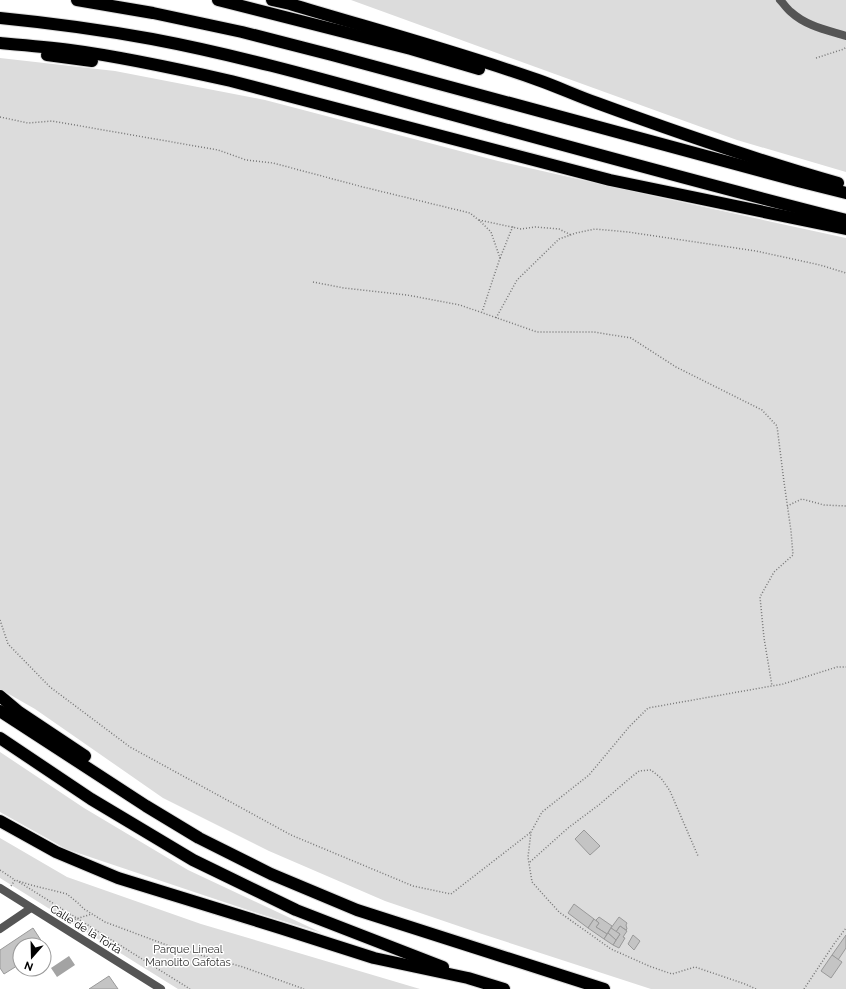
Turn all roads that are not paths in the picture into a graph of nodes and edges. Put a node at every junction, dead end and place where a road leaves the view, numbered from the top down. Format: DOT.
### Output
graph roads {
  1 [pos="77,0"];
  2 [pos="218,0"];
  3 [pos="272,0"];
  4 [pos="780,0"];
  5 [pos="0,18"];
  6 [pos="846,36"];
  7 [pos="0,43"];
  8 [pos="0,50"];
  9 [pos="313,103"];
  10 [pos="596,103"];
  11 [pos="846,185"];
  12 [pos="846,193"];
  13 [pos="846,220"];
  14 [pos="846,229"];
  15 [pos="0,696"];
  16 [pos="0,711"];
  17 [pos="0,738"];
  18 [pos="146,806"];
  19 [pos="0,821"];
  20 [pos="3,890"];
  21 [pos="31,908"];
  22 [pos="0,929"];
  23 [pos="468,978"];
  24 [pos="161,989"];
  25 [pos="504,989"];
  26 [pos="604,989"];
  1 -- 12 [label="highway"];
  2 -- 10 [label="highway"];
  3 -- 10 [label="highway"];
  4 -- 6 [label="street"];
  5 -- 13 [label="highway"];
  7 -- 9 [label="highway"];
  8 -- 9 [label="highway"];
  9 -- 14 [label="highway"];
  10 -- 11 [label="highway"];
  15 -- 18 [label="highway"];
  16 -- 18 [label="highway"];
  17 -- 23 [label="highway"];
  18 -- 26 [label="highway"];
  19 -- 23 [label="highway"];
  20 -- 21 [label="street, Calle de la Torta"];
  21 -- 22 [label="street"];
  21 -- 24 [label="street, Calle de la Torta"];
  23 -- 25 [label="highway"];
}
